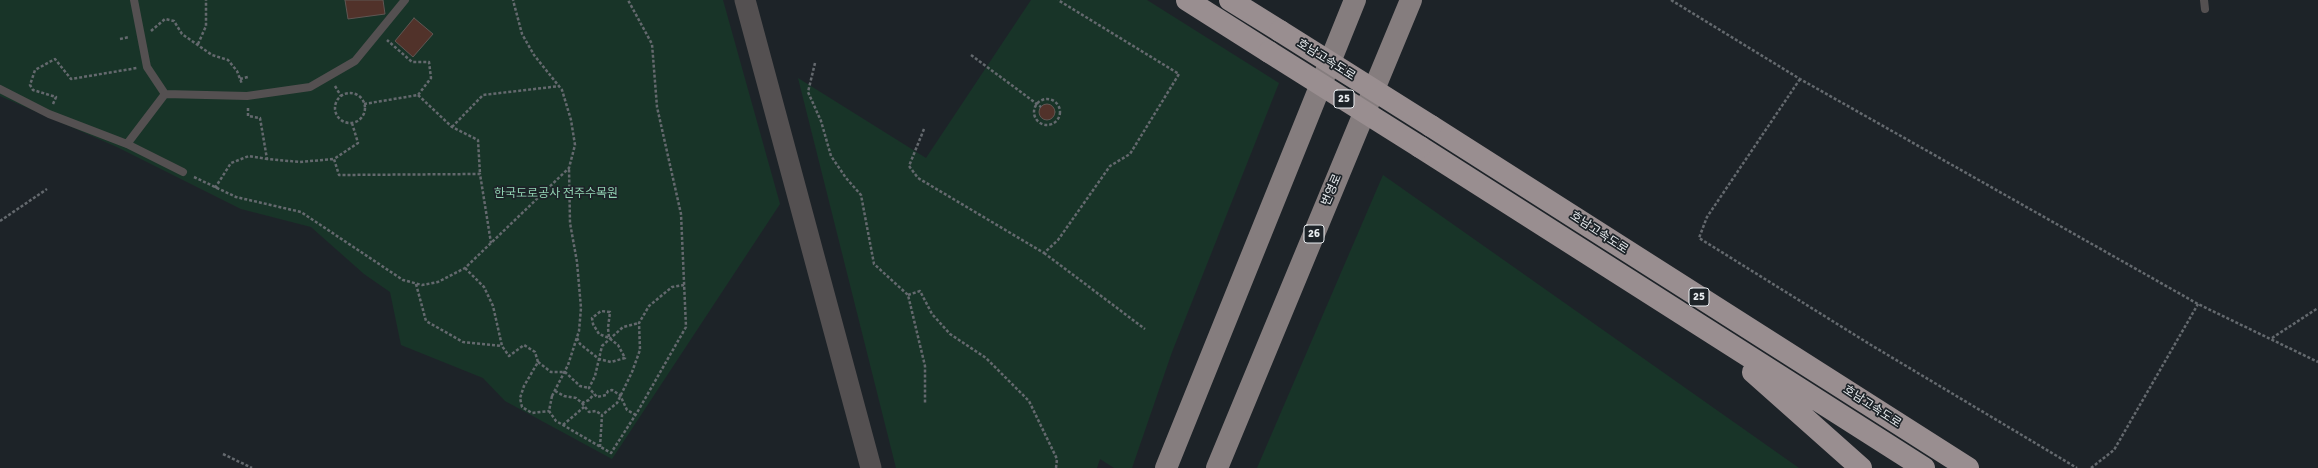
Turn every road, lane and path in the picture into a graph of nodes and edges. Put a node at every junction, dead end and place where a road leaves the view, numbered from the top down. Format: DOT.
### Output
graph roads {
  1 [pos="134,0"];
  2 [pos="206,0"];
  3 [pos="405,0"];
  4 [pos="513,0"];
  5 [pos="628,0"];
  6 [pos="745,0"];
  7 [pos="1058,0"];
  8 [pos="1187,0"];
  9 [pos="1230,0"];
  10 [pos="1355,0"];
  11 [pos="1411,0"];
  12 [pos="1672,0"];
  13 [pos="379,33"];
  14 [pos="140,34"];
  15 [pos="198,44"];
  16 [pos="971,55"];
  17 [pos="815,63"];
  18 [pos="147,67"];
  19 [pos="248,77"];
  20 [pos="1800,78"];
  21 [pos="240,79"];
  22 [pos="560,86"];
  23 [pos="0,89"];
  24 [pos="165,94"];
  25 [pos="418,95"];
  26 [pos="247,96"];
  27 [pos="364,104"];
  28 [pos="1037,104"];
  29 [pos="1041,108"];
  30 [pos="49,114"];
  31 [pos="352,123"];
  32 [pos="452,127"];
  33 [pos="924,129"];
  34 [pos="127,144"];
  35 [pos="268,159"];
  36 [pos="334,159"];
  37 [pos="569,168"];
  38 [pos="183,172"];
  39 [pos="480,174"];
  40 [pos="216,188"];
  41 [pos="47,189"];
  42 [pos="0,221"];
  43 [pos="491,243"];
  44 [pos="1044,253"];
  45 [pos="465,268"];
  46 [pos="416,284"];
  47 [pos="684,285"];
  48 [pos="908,295"];
  49 [pos="2198,304"];
  50 [pos="2318,308"];
  51 [pos="639,323"];
  52 [pos="1145,329"];
  53 [pos="577,338"];
  54 [pos="609,338"];
  55 [pos="2272,338"];
  56 [pos="502,346"];
  57 [pos="1736,348"];
  58 [pos="599,359"];
  59 [pos="538,362"];
  60 [pos="2318,362"];
  61 [pos="565,372"];
  62 [pos="589,388"];
  63 [pos="555,390"];
  64 [pos="594,394"];
  65 [pos="620,395"];
  66 [pos="582,403"];
  67 [pos="925,404"];
  68 [pos="584,407"];
  69 [pos="549,411"];
  70 [pos="602,415"];
  71 [pos="636,415"];
  72 [pos="563,425"];
  73 [pos="600,447"];
  74 [pos="223,454"];
  75 [pos="252,468"];
  76 [pos="871,468"];
  77 [pos="1056,468"];
  78 [pos="1166,468"];
  79 [pos="1217,468"];
  80 [pos="1861,468"];
  81 [pos="1924,468"];
  82 [pos="1968,468"];
  83 [pos="2077,468"];
  84 [pos="2091,468"];
  1 -- 14 [label="lane"];
  2 -- 15 [label="path"];
  3 -- 13 [label="lane"];
  4 -- 22 [label="path"];
  5 -- 47 [label="path"];
  6 -- 76 [label="street"];
  7 -- 44 [label="path"];
  8 -- 57 [label="highway, 호남고속도로 / 25, bridge"];
  9 -- 82 [label="highway, 호남고속도로 / 25, bridge"];
  10 -- 78 [label="main road"];
  11 -- 79 [label="main road, 번영로 / 26"];
  12 -- 20 [label="path"];
  13 -- 25 [label="path"];
  13 -- 26 [label="lane"];
  14 -- 15 [label="path"];
  14 -- 18 [label="lane"];
  15 -- 21 [label="path"];
  16 -- 28 [label="path"];
  17 -- 48 [label="path"];
  18 -- 24 [label="lane"];
  18 -- 30 [label="path"];
  19 -- 21 [label="path"];
  20 -- 49 [label="path"];
  20 -- 83 [label="path"];
  21 -- 26 [label="path"];
  22 -- 32 [label="path"];
  22 -- 37 [label="path"];
  23 -- 30 [label="lane"];
  24 -- 26 [label="lane"];
  24 -- 34 [label="lane"];
  25 -- 27 [label="path"];
  25 -- 32 [label="path"];
  26 -- 35 [label="path"];
  27 -- 31 [label="path"];
  27 -- 31 [label="path"];
  28 -- 28 [label="path"];
  28 -- 29 [label="path"];
  30 -- 34 [label="lane"];
  31 -- 36 [label="path"];
  32 -- 39 [label="path"];
  33 -- 44 [label="path"];
  34 -- 38 [label="lane"];
  35 -- 36 [label="path"];
  35 -- 40 [label="path"];
  36 -- 39 [label="path"];
  37 -- 43 [label="path"];
  37 -- 53 [label="path"];
  38 -- 40 [label="path"];
  39 -- 43 [label="path"];
  40 -- 46 [label="path"];
  41 -- 42 [label="path"];
  43 -- 45 [label="path"];
  44 -- 52 [label="path"];
  45 -- 46 [label="path"];
  45 -- 56 [label="path"];
  46 -- 56 [label="path"];
  47 -- 51 [label="path"];
  47 -- 71 [label="path"];
  48 -- 67 [label="path"];
  48 -- 77 [label="path"];
  49 -- 55 [label="path"];
  49 -- 84 [label="path"];
  50 -- 55 [label="path"];
  51 -- 54 [label="path"];
  51 -- 65 [label="path"];
  53 -- 58 [label="path"];
  53 -- 61 [label="path"];
  54 -- 54 [label="path"];
  54 -- 58 [label="path"];
  54 -- 58 [label="path"];
  55 -- 60 [label="path"];
  56 -- 59 [label="path"];
  57 -- 80 [label="highway"];
  57 -- 81 [label="highway, 호남고속도로 / 25"];
  58 -- 62 [label="path"];
  59 -- 61 [label="path"];
  59 -- 69 [label="path"];
  61 -- 62 [label="path"];
  61 -- 63 [label="path"];
  62 -- 64 [label="path"];
  63 -- 66 [label="path"];
  63 -- 69 [label="path"];
  64 -- 65 [label="path"];
  64 -- 66 [label="path"];
  65 -- 70 [label="path"];
  65 -- 71 [label="path"];
  66 -- 68 [label="path"];
  68 -- 70 [label="path"];
  68 -- 72 [label="path"];
  69 -- 72 [label="path"];
  70 -- 73 [label="path"];
  71 -- 73 [label="path"];
  72 -- 73 [label="path"];
  74 -- 75 [label="path"];
}
